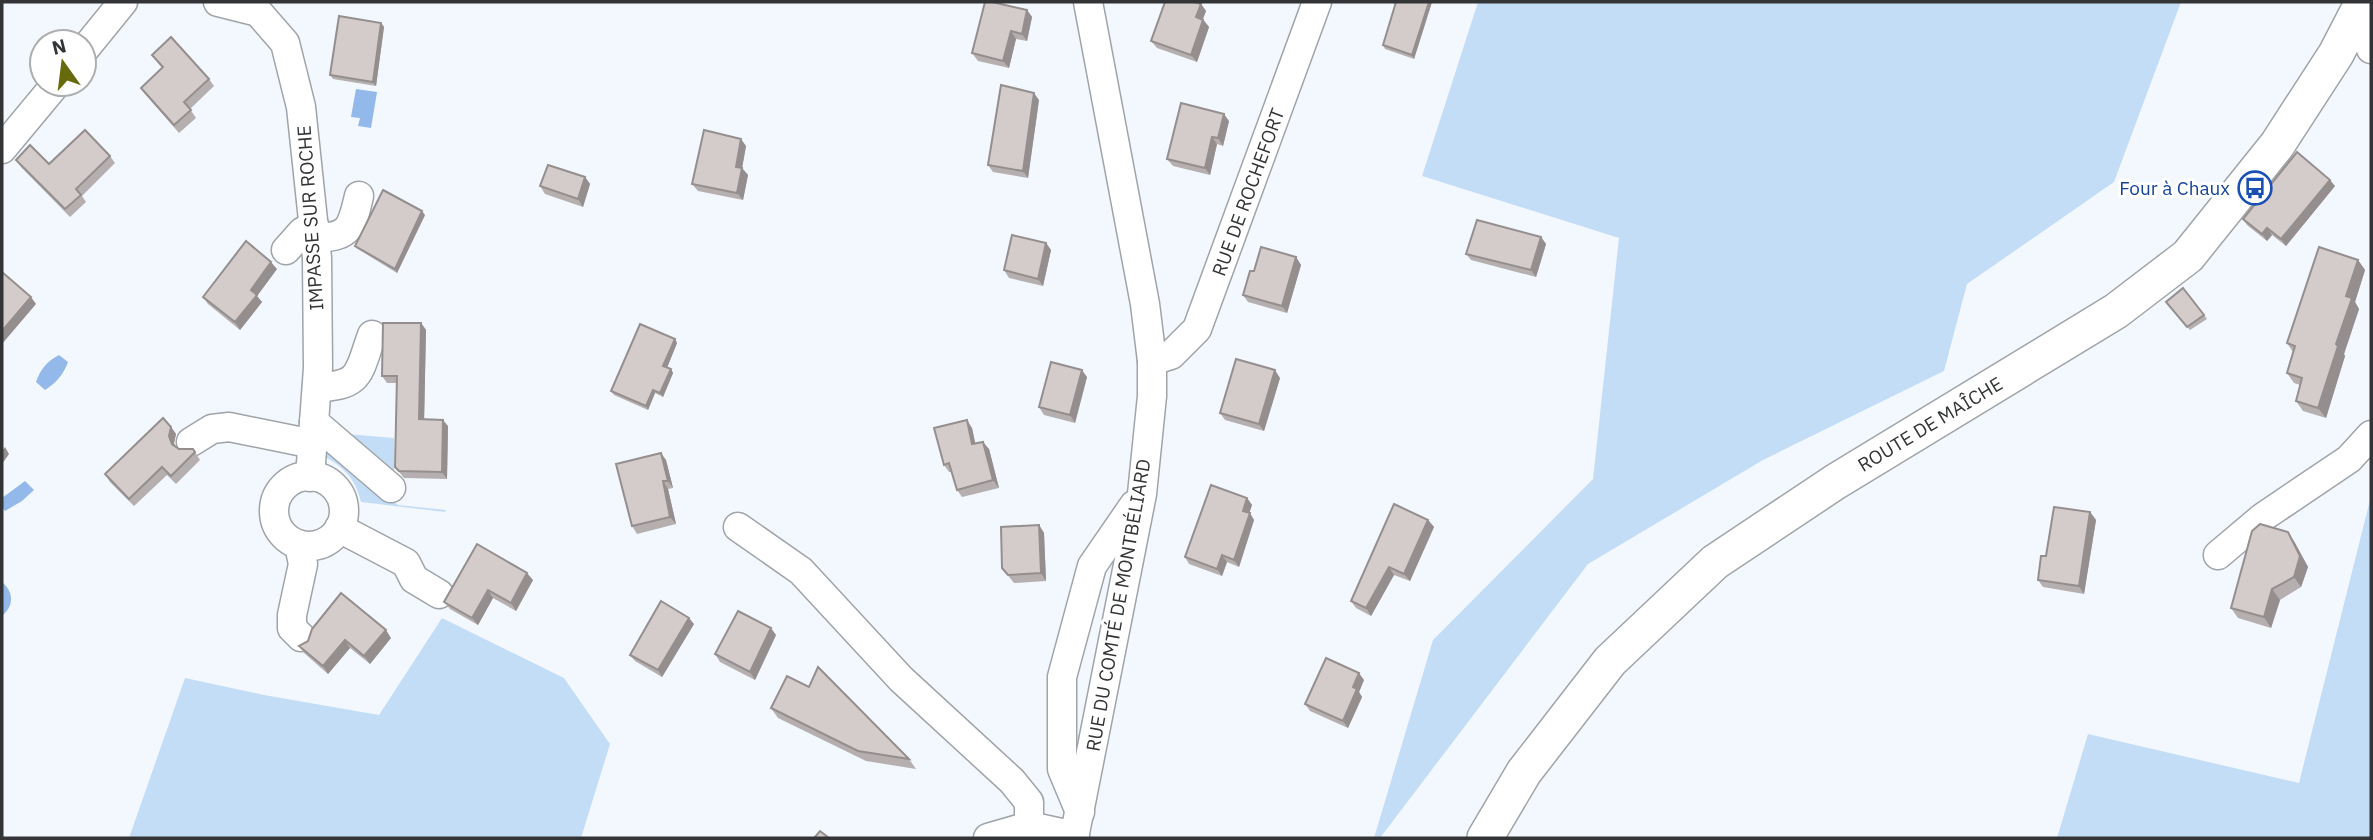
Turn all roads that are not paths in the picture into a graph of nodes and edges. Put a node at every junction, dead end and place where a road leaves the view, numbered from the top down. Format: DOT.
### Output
graph roads {
  1 [pos="223,2"];
  2 [pos="1088,2"];
  3 [pos="1317,2"];
  4 [pos="128,3"];
  5 [pos="2360,8"];
  6 [pos="98,35"];
  7 [pos="2371,49"];
  8 [pos="44,98"];
  9 [pos="2,149"];
  10 [pos="359,196"];
  11 [pos="314,231"];
  12 [pos="286,250"];
  13 [pos="372,335"];
  14 [pos="1152,361"];
  15 [pos="317,387"];
  16 [pos="314,433"];
  17 [pos="2371,435"];
  18 [pos="191,442"];
  19 [pos="310,477"];
  20 [pos="390,488"];
  21 [pos="1142,494"];
  22 [pos="738,527"];
  23 [pos="339,528"];
  24 [pos="299,545"];
  25 [pos="2218,555"];
  26 [pos="439,594"];
  27 [pos="301,638"];
  28 [pos="1029,825"];
  29 [pos="1076,828"];
  30 [pos="988,838"];
  31 [pos="1485,838"];
  1 -- 11 [label="street, IMPASSE SUR ROCHE"];
  2 -- 14 [label="street, RUE DU COMTÉ DE MONTBÉLIARD"];
  3 -- 14 [label="street, RUE DE ROCHEFORT"];
  4 -- 6 [label="street"];
  5 -- 7 [label="street"];
  5 -- 31 [label="main road, ROUTE DE MAÎCHE"];
  8 -- 9 [label="street"];
  10 -- 11 [label="street"];
  11 -- 12 [label="street"];
  11 -- 15 [label="street, IMPASSE SUR ROCHE"];
  13 -- 15 [label="street"];
  14 -- 21 [label="street, RUE DU COMTÉ DE MONTBÉLIARD"];
  15 -- 16 [label="street, IMPASSE SUR ROCHE"];
  16 -- 18 [label="street"];
  16 -- 19 [label="street, IMPASSE SUR ROCHE"];
  16 -- 20 [label="street"];
  17 -- 25 [label="street"];
  19 -- 23 [label="street"];
  19 -- 24 [label="street"];
  21 -- 29 [label="street, RUE DU COMTÉ DE MONTBÉLIARD"];
  21 -- 29 [label="street"];
  22 -- 28 [label="street"];
  23 -- 24 [label="street"];
  23 -- 26 [label="street"];
  24 -- 27 [label="street"];
  28 -- 29 [label="street"];
  28 -- 30 [label="street"];
}
